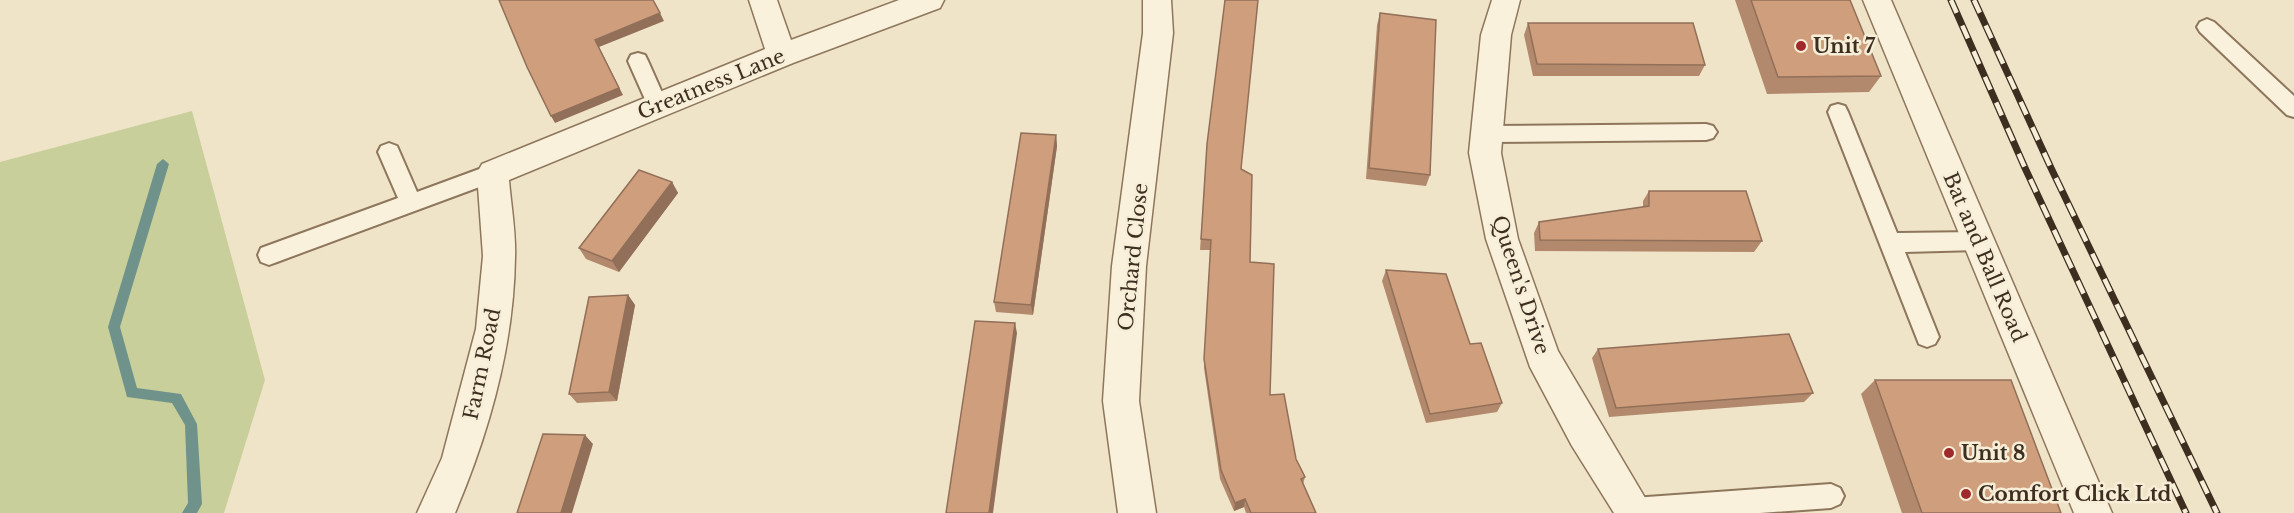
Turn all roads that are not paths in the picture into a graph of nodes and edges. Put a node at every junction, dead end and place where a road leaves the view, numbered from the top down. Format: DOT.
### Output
graph roads {
  1 [pos="763,0"];
  2 [pos="930,0"];
  3 [pos="1157,0"];
  4 [pos="1506,0"];
  5 [pos="1877,0"];
  6 [pos="2206,27"];
  7 [pos="782,55"];
  8 [pos="638,61"];
  9 [pos="658,106"];
  10 [pos="2294,109"];
  11 [pos="1838,112"];
  12 [pos="1706,132"];
  13 [pos="1487,134"];
  14 [pos="389,152"];
  15 [pos="493,173"];
  16 [pos="411,204"];
  17 [pos="1978,241"];
  18 [pos="1888,243"];
  19 [pos="269,255"];
  20 [pos="1927,337"];
  21 [pos="1831,496"];
  22 [pos="1634,512"];
  23 [pos="436,513"];
  24 [pos="1137,513"];
  25 [pos="2093,513"];
  1 -- 7 [label="street"];
  2 -- 7 [label="street, Greatness Lane"];
  3 -- 24 [label="street, Orchard Close"];
  4 -- 13 [label="street, Queen's Drive"];
  5 -- 17 [label="street, Bat and Ball Road"];
  6 -- 10 [label="lane"];
  7 -- 9 [label="street, Greatness Lane"];
  8 -- 9 [label="lane"];
  9 -- 15 [label="street, Greatness Lane"];
  11 -- 18 [label="lane"];
  12 -- 13 [label="lane"];
  13 -- 22 [label="street, Queen's Drive"];
  14 -- 16 [label="lane"];
  15 -- 16 [label="lane"];
  15 -- 23 [label="street, Farm Road"];
  16 -- 19 [label="lane"];
  17 -- 18 [label="lane"];
  17 -- 25 [label="street, Bat and Ball Road"];
  18 -- 20 [label="lane"];
  21 -- 22 [label="lane"];
}
